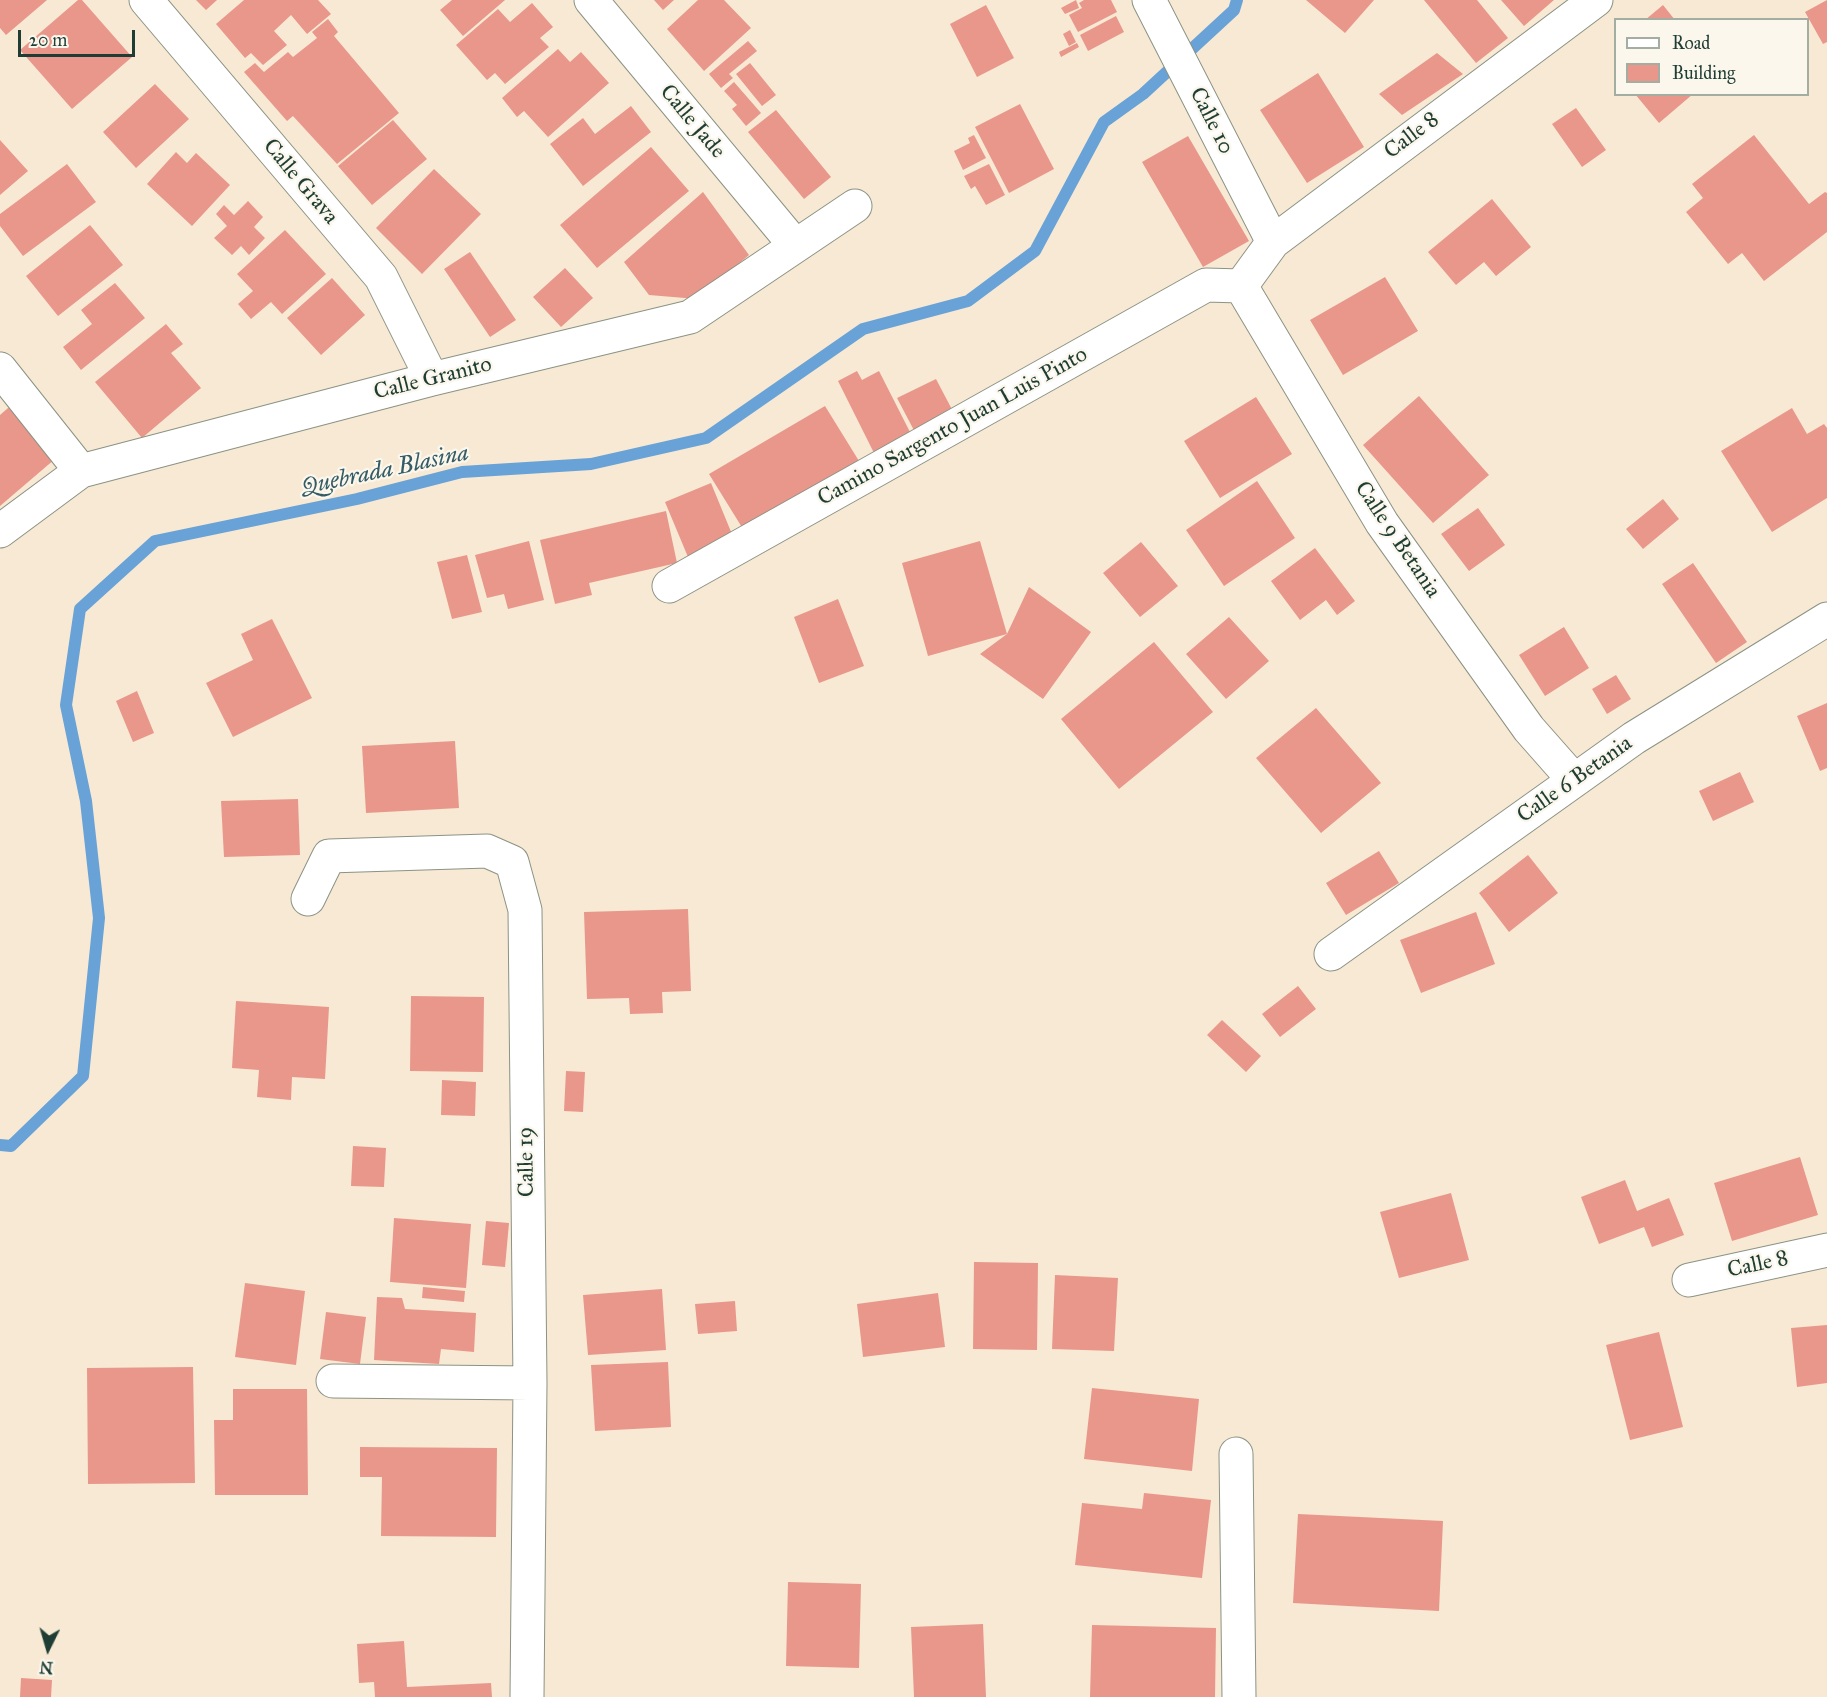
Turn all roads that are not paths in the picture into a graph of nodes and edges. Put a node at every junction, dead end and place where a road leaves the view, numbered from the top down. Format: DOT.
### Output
graph roads {
  1 [pos="146,0"];
  2 [pos="591,0"];
  3 [pos="1149,0"];
  4 [pos="1596,0"];
  5 [pos="855,206"];
  6 [pos="1273,242"];
  7 [pos="794,244"];
  8 [pos="1241,286"];
  9 [pos="0,369"];
  10 [pos="432,379"];
  11 [pos="81,471"];
  12 [pos="0,531"];
  13 [pos="669,586"];
  14 [pos="1827,619"];
  15 [pos="1574,780"];
  16 [pos="308,898"];
  17 [pos="1331,954"];
  18 [pos="1827,1250"];
  19 [pos="1689,1280"];
  20 [pos="333,1381"];
  21 [pos="530,1383"];
  22 [pos="1236,1454"];
  23 [pos="527,1697"];
  24 [pos="1239,1697"];
  1 -- 10 [label="street, Calle Grava"];
  2 -- 7 [label="street, Calle Jade"];
  3 -- 6 [label="street, Calle 10"];
  4 -- 6 [label="street, Calle 8"];
  5 -- 7 [label="street, Calle Granito"];
  6 -- 8 [label="street, Calle 8"];
  7 -- 10 [label="street, Calle Granito"];
  8 -- 13 [label="street, Camino Sargento Juan Luis Pinto"];
  8 -- 15 [label="street, Calle 9 Betania"];
  9 -- 11 [label="street"];
  10 -- 11 [label="street, Calle Granito"];
  11 -- 12 [label="street, Calle Granito"];
  14 -- 15 [label="street, Calle 6 Betania"];
  15 -- 17 [label="street, Calle 6 Betania"];
  16 -- 21 [label="street, Calle 19"];
  18 -- 19 [label="street, Calle 8"];
  20 -- 21 [label="street"];
  21 -- 23 [label="street, Calle 19"];
  22 -- 24 [label="street"];
}
